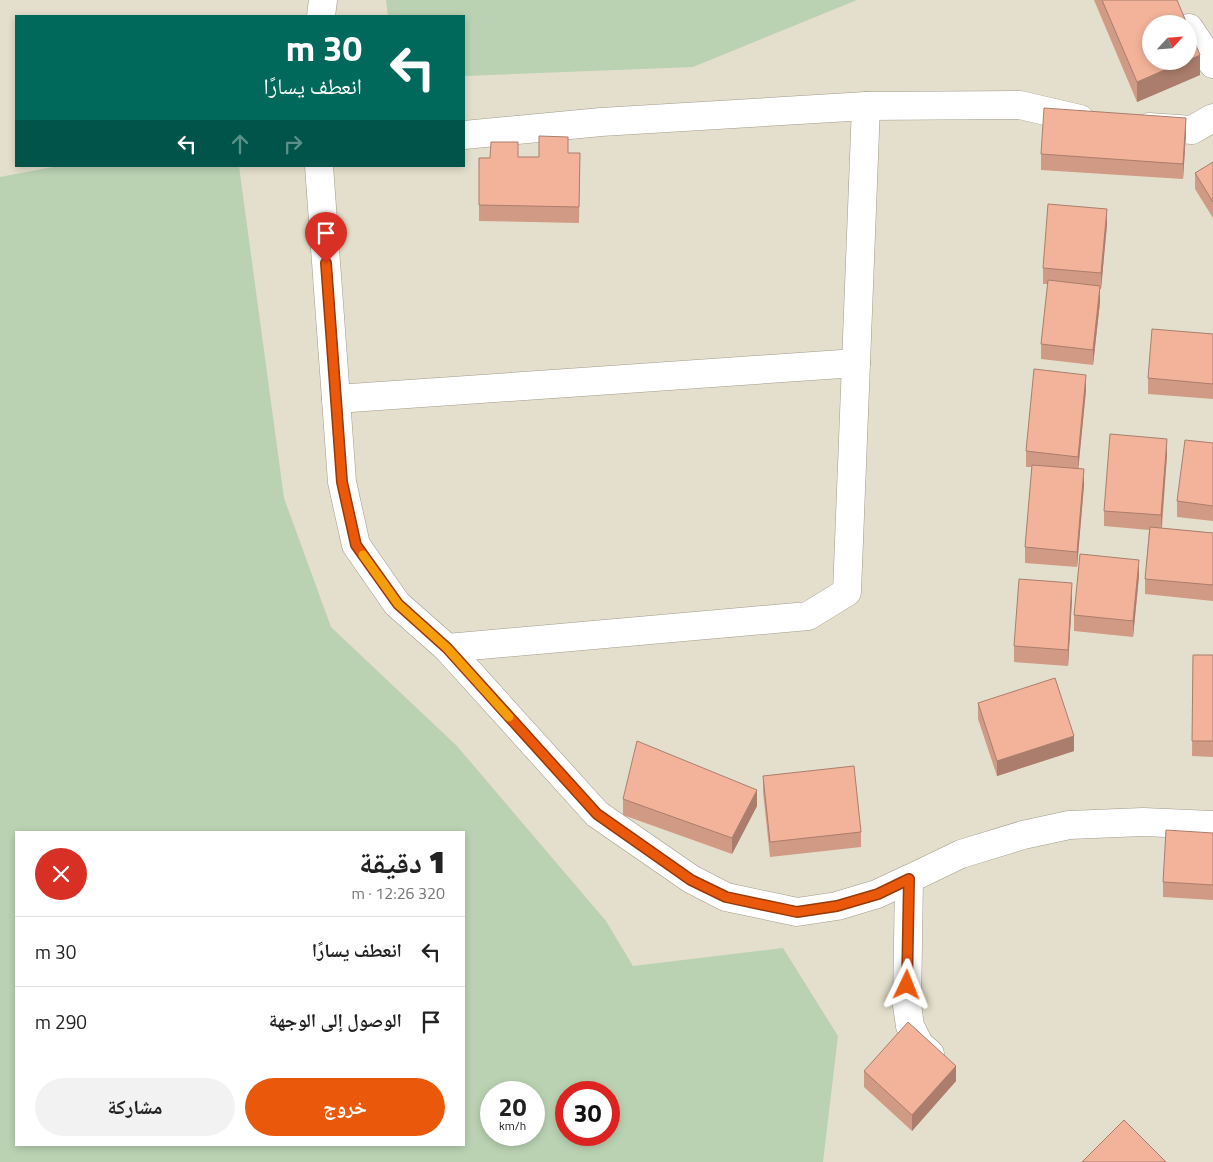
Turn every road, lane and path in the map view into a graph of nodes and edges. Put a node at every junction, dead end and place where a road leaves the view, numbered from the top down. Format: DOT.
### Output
graph roads {
  1 [pos="322,0"];
  2 [pos="321,15"];
  3 [pos="1198,40"];
  4 [pos="1213,64"];
  5 [pos="866,106"];
  6 [pos="1213,118"];
  7 [pos="465,135"];
  8 [pos="319,167"];
  9 [pos="856,363"];
  10 [pos="336,398"];
  11 [pos="447,648"];
  12 [pos="1213,825"];
  13 [pos="909,879"];
  14 [pos="947,1071"];
  1 -- 2 [label="street"];
  3 -- 4 [label="street"];
  5 -- 6 [label="street"];
  5 -- 7 [label="street"];
  5 -- 9 [label="street"];
  8 -- 10 [label="street"];
  9 -- 10 [label="street"];
  9 -- 11 [label="street"];
  10 -- 11 [label="street"];
  11 -- 13 [label="street"];
  12 -- 13 [label="street"];
  13 -- 14 [label="street"];
}
